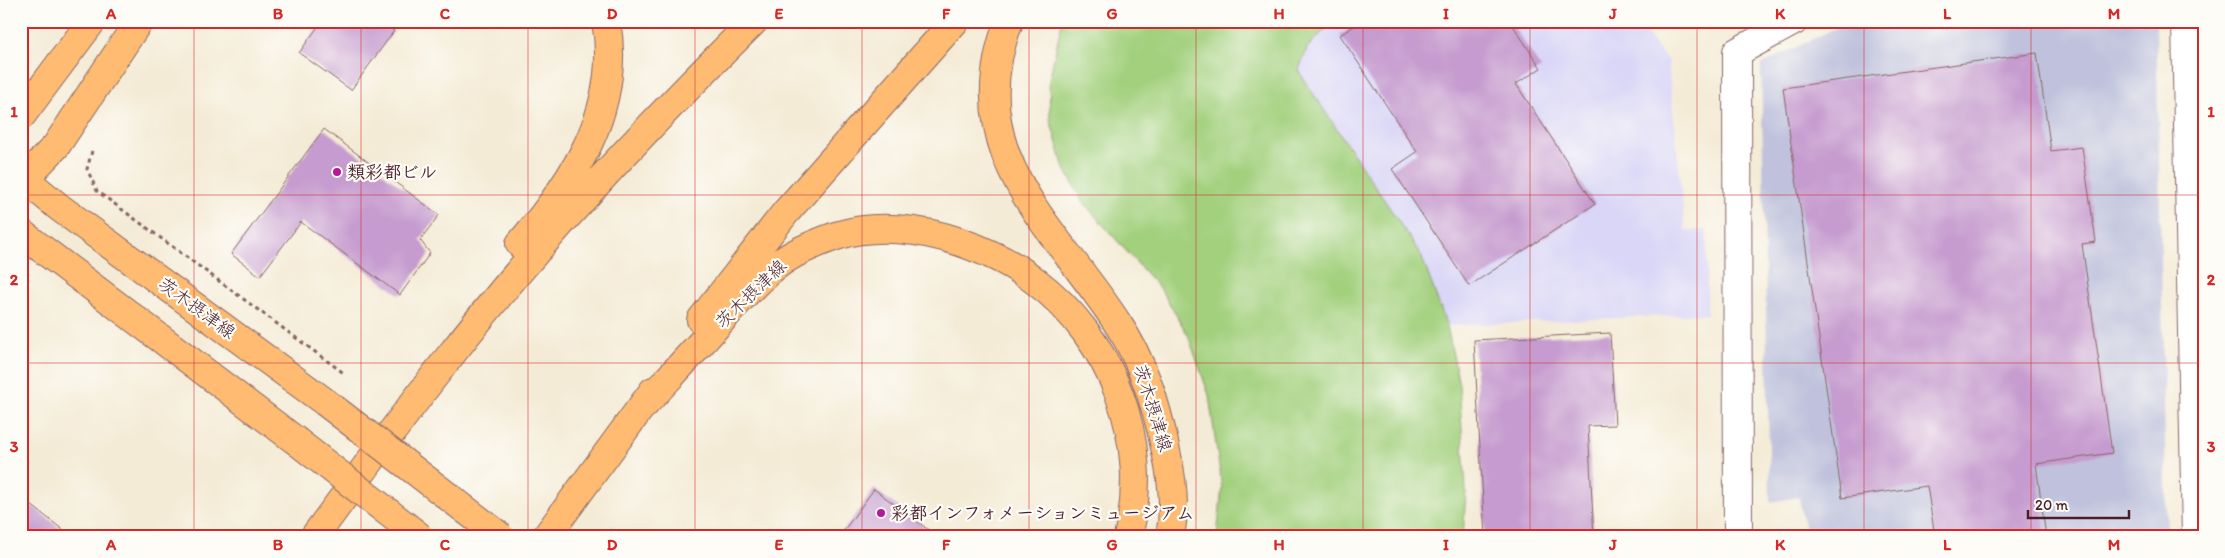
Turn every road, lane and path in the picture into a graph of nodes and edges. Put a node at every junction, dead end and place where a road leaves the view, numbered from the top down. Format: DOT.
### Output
graph roads {
  1 [pos="92,21"];
  2 [pos="139,21"];
  3 [pos="606,21"];
  4 [pos="754,21"];
  5 [pos="955,21"];
  6 [pos="1008,21"];
  7 [pos="1794,21"];
  8 [pos="2186,21"];
  9 [pos="21,116"];
  10 [pos="94,144"];
  11 [pos="22,179"];
  12 [pos="21,233"];
  13 [pos="345,374"];
  14 [pos="644,405"];
  15 [pos="312,537"];
  16 [pos="420,537"];
  17 [pos="502,537"];
  18 [pos="546,537"];
  19 [pos="1128,537"];
  20 [pos="1170,537"];
  21 [pos="1738,537"];
  22 [pos="2196,537"];
  1 -- 9 [label="main road"];
  2 -- 11 [label="main road, 茨木摂津線"];
  3 -- 15 [label="main road"];
  4 -- 15 [label="main road"];
  5 -- 14 [label="main road, 茨木摂津線"];
  6 -- 20 [label="main road, 茨木摂津線"];
  7 -- 21 [label="street"];
  8 -- 22 [label="street"];
  10 -- 13 [label="path"];
  11 -- 17 [label="main road, 茨木摂津線, bridge"];
  12 -- 16 [label="main road, bridge"];
  14 -- 18 [label="main road, 茨木摂津線"];
  14 -- 19 [label="main road, 茨木摂津線"];
}
